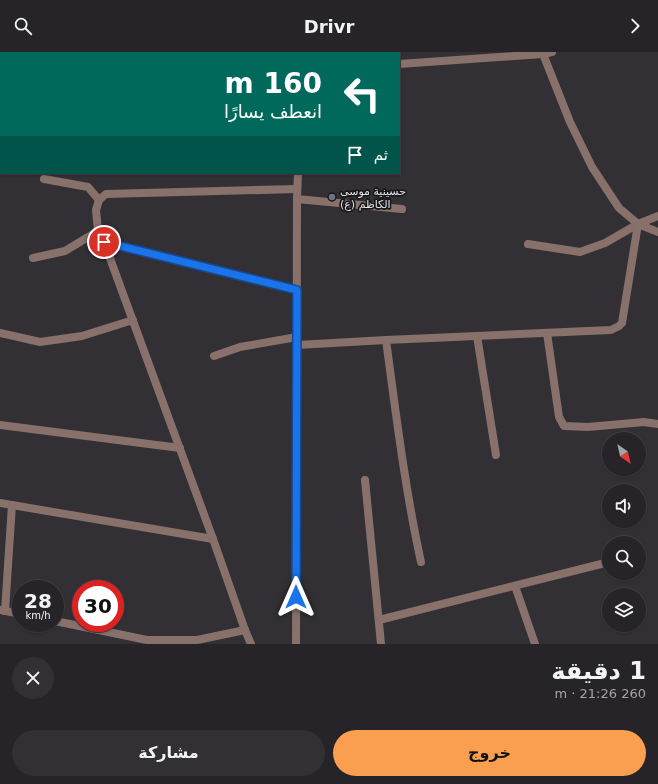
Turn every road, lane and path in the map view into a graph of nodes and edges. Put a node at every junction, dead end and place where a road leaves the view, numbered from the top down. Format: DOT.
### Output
graph roads {
  1 [pos="552,52"];
  2 [pos="543,54"];
  3 [pos="400,64"];
  4 [pos="298,174"];
  5 [pos="44,179"];
  6 [pos="297,189"];
  7 [pos="297,199"];
  8 [pos="99,200"];
  9 [pos="402,209"];
  10 [pos="658,216"];
  11 [pos="638,224"];
  12 [pos="98,231"];
  13 [pos="658,232"];
  14 [pos="104,242"];
  15 [pos="528,244"];
  16 [pos="33,258"];
  17 [pos="297,290"];
  18 [pos="133,320"];
  19 [pos="547,333"];
  20 [pos="0,334"];
  21 [pos="477,336"];
  22 [pos="297,337"];
  23 [pos="386,340"];
  24 [pos="297,345"];
  25 [pos="214,356"];
  26 [pos="658,424"];
  27 [pos="0,425"];
  28 [pos="180,448"];
  29 [pos="496,455"];
  30 [pos="365,480"];
  31 [pos="0,504"];
  32 [pos="12,506"];
  33 [pos="214,539"];
  34 [pos="421,562"];
  35 [pos="602,564"];
  36 [pos="515,586"];
  37 [pos="2,611"];
  38 [pos="12,613"];
  39 [pos="379,620"];
  40 [pos="64,623"];
  41 [pos="245,630"];
  42 [pos="251,644"];
  43 [pos="296,644"];
  44 [pos="381,644"];
  45 [pos="534,644"];
  1 -- 2 [label="street"];
  2 -- 3 [label="street"];
  2 -- 11 [label="street"];
  4 -- 6 [label="street"];
  5 -- 8 [label="street"];
  6 -- 7 [label="street"];
  6 -- 8 [label="street"];
  7 -- 9 [label="street"];
  7 -- 17 [label="street"];
  8 -- 12 [label="street"];
  10 -- 11 [label="street"];
  11 -- 13 [label="street"];
  11 -- 15 [label="street"];
  11 -- 19 [label="street"];
  12 -- 14 [label="street"];
  12 -- 16 [label="street"];
  14 -- 17 [label="street"];
  14 -- 18 [label="street"];
  17 -- 22 [label="street"];
  18 -- 20 [label="street"];
  18 -- 28 [label="street"];
  19 -- 21 [label="street"];
  19 -- 26 [label="street"];
  21 -- 23 [label="street"];
  21 -- 29 [label="street"];
  22 -- 24 [label="street"];
  22 -- 25 [label="street"];
  23 -- 24 [label="street"];
  23 -- 34 [label="street"];
  24 -- 43 [label="street"];
  27 -- 28 [label="street"];
  28 -- 33 [label="street"];
  30 -- 39 [label="street"];
  31 -- 32 [label="street"];
  32 -- 33 [label="street"];
  32 -- 37 [label="street"];
  33 -- 41 [label="street"];
  35 -- 36 [label="street"];
  36 -- 39 [label="street"];
  36 -- 45 [label="street"];
  37 -- 38 [label="street"];
  39 -- 44 [label="street"];
  40 -- 41 [label="street"];
  41 -- 42 [label="street"];
}
